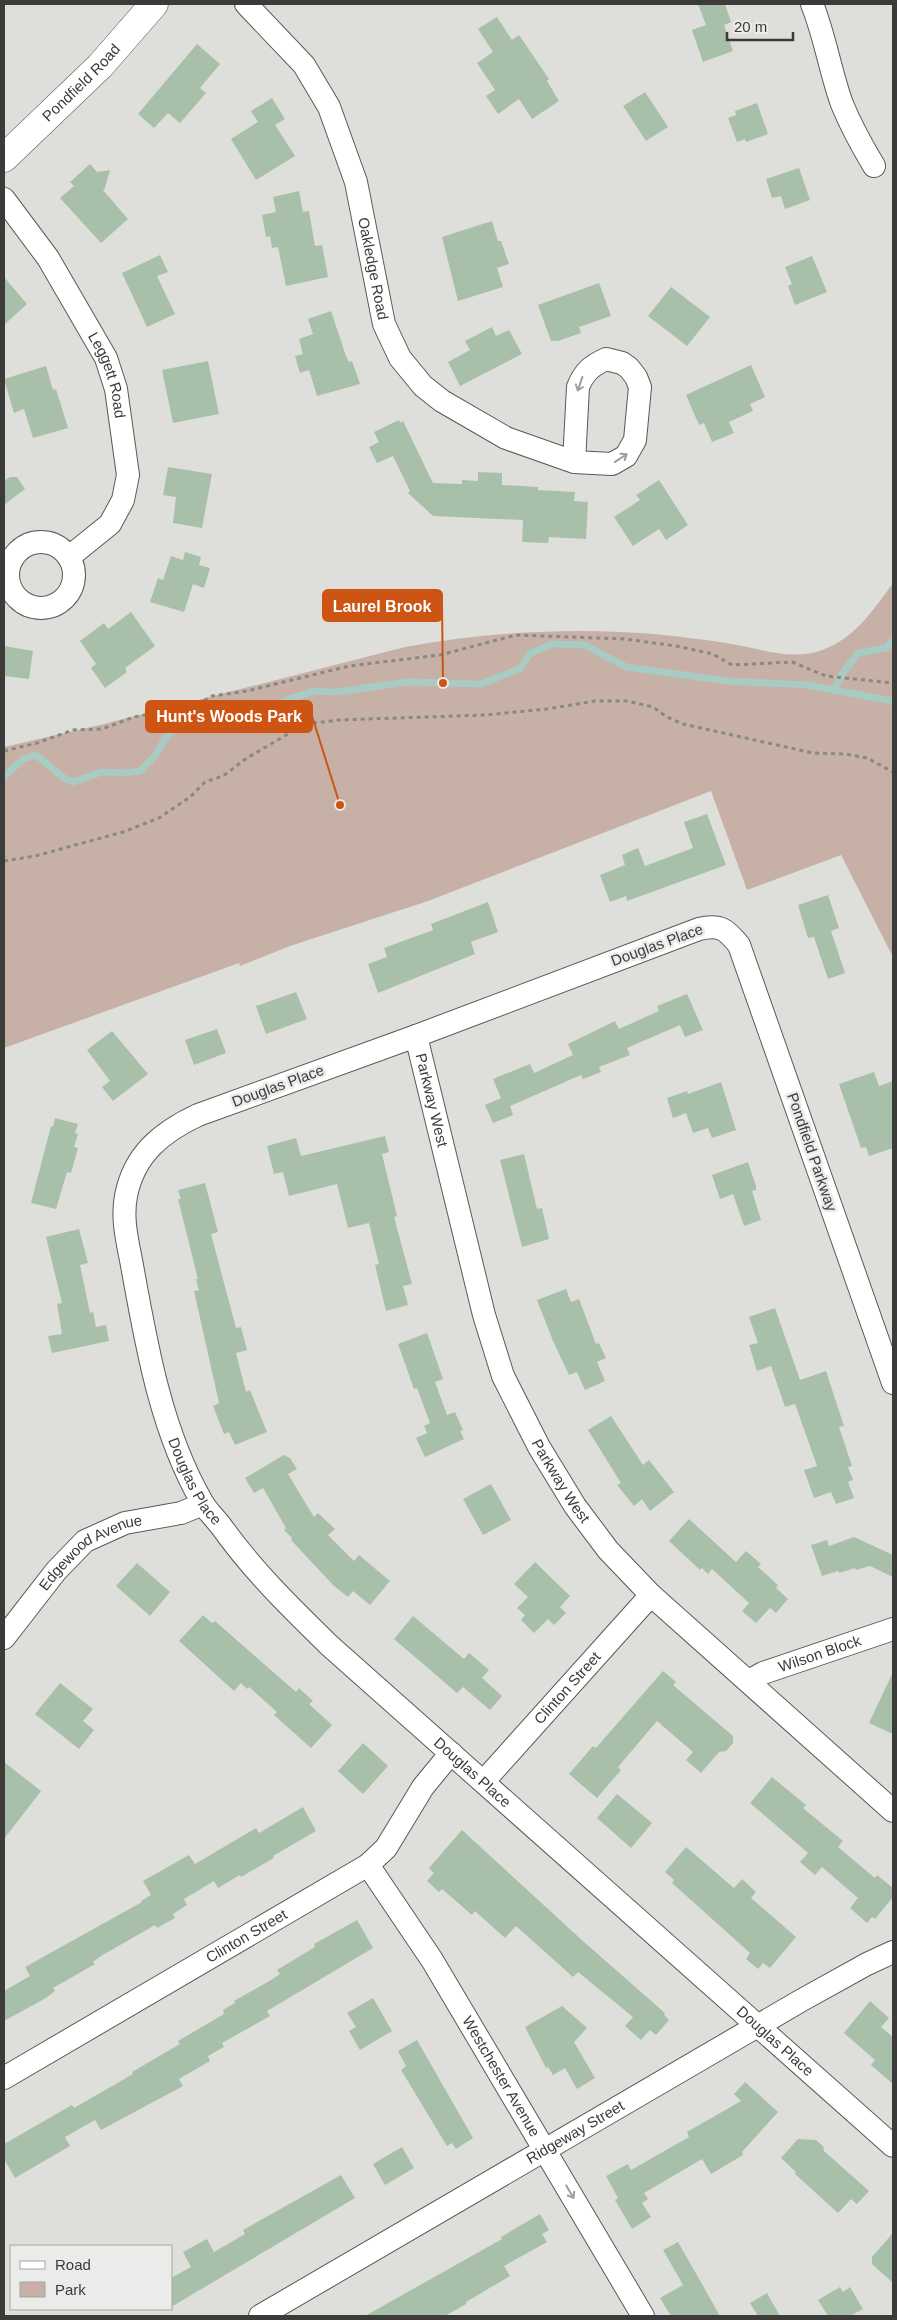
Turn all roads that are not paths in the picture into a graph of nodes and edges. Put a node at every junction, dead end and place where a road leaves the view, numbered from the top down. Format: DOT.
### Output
graph roads {
  1 [pos="154,4"];
  2 [pos="246,4"];
  3 [pos="812,4"];
  4 [pos="4,158"];
  5 [pos="874,166"];
  6 [pos="4,198"];
  7 [pos="574,462"];
  8 [pos="69,557"];
  9 [pos="722,928"];
  10 [pos="416,1036"];
  11 [pos="893,1383"];
  12 [pos="203,1504"];
  13 [pos="651,1595"];
  14 [pos="893,1629"];
  15 [pos="4,1638"];
  16 [pos="749,1681"];
  17 [pos="451,1753"];
  18 [pos="484,1781"];
  19 [pos="893,1811"];
  20 [pos="368,1865"];
  21 [pos="893,1952"];
  22 [pos="759,2026"];
  23 [pos="4,2078"];
  24 [pos="893,2146"];
  25 [pos="545,2150"];
  26 [pos="260,2316"];
  27 [pos="643,2316"];
  1 -- 4 [label="street, Pondfield Road"];
  2 -- 7 [label="street, Oakledge Road"];
  3 -- 5 [label="street"];
  6 -- 8 [label="street, Leggett Road"];
  7 -- 7 [label="street, Oakledge Road, one-way"];
  9 -- 10 [label="street, Douglas Place"];
  9 -- 11 [label="street, Pondfield Parkway"];
  10 -- 12 [label="street, Douglas Place"];
  10 -- 13 [label="street, Parkway West"];
  12 -- 15 [label="street, Edgewood Avenue"];
  12 -- 17 [label="street, Douglas Place"];
  13 -- 16 [label="street, Parkway West"];
  13 -- 18 [label="street, Clinton Street"];
  14 -- 16 [label="street, Wilson Block"];
  16 -- 19 [label="street, Parkway West"];
  17 -- 18 [label="street, Douglas Place"];
  17 -- 20 [label="street, Clinton Street"];
  18 -- 22 [label="street, Douglas Place"];
  20 -- 23 [label="street, Clinton Street"];
  20 -- 25 [label="street, Westchester Avenue"];
  21 -- 22 [label="street, Ridgeway Street"];
  22 -- 24 [label="street, Douglas Place"];
  22 -- 25 [label="street, Ridgeway Street"];
  25 -- 26 [label="street, Ridgeway Street"];
  25 -- 27 [label="street, Westchester Avenue, one-way"];
}
